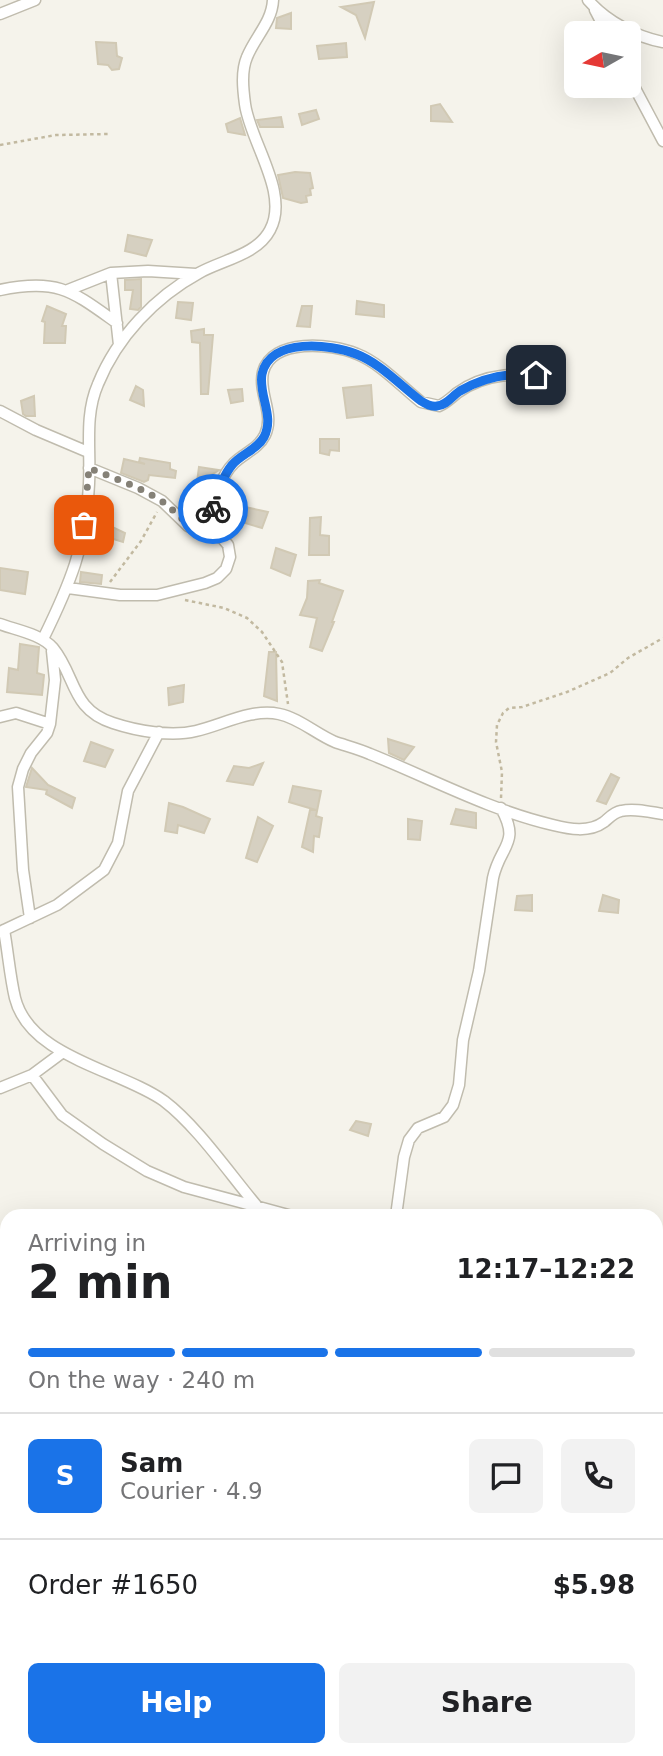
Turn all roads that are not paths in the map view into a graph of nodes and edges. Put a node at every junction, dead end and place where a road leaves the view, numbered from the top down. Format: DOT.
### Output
graph roads {
  1 [pos="35,0"];
  2 [pos="273,0"];
  3 [pos="591,4"];
  4 [pos="13,5"];
  5 [pos="0,14"];
  6 [pos="600,21"];
  7 [pos="663,42"];
  8 [pos="640,98"];
  9 [pos="663,141"];
  10 [pos="111,273"];
  11 [pos="197,274"];
  12 [pos="0,290"];
  13 [pos="68,290"];
  14 [pos="117,323"];
  15 [pos="119,345"];
  16 [pos="551,377"];
  17 [pos="0,411"];
  18 [pos="88,452"];
  19 [pos="89,468"];
  20 [pos="205,531"];
  21 [pos="68,588"];
  22 [pos="0,624"];
  23 [pos="47,643"];
  24 [pos="0,717"];
  25 [pos="50,724"];
  26 [pos="159,732"];
  27 [pos="501,808"];
  28 [pos="663,814"];
  29 [pos="30,918"];
  30 [pos="2,931"];
  31 [pos="63,1052"];
  32 [pos="32,1075"];
  33 [pos="0,1088"];
  34 [pos="256,1205"];
  35 [pos="269,1209"];
  36 [pos="397,1209"];
  1 -- 4 [label="street"];
  2 -- 11 [label="street"];
  3 -- 6 [label="street"];
  3 -- 7 [label="street"];
  4 -- 5 [label="street"];
  8 -- 9 [label="street"];
  10 -- 11 [label="street"];
  10 -- 13 [label="street"];
  10 -- 14 [label="street"];
  11 -- 15 [label="street"];
  12 -- 13 [label="street"];
  13 -- 14 [label="street"];
  14 -- 15 [label="street"];
  15 -- 18 [label="street"];
  16 -- 20 [label="street"];
  17 -- 18 [label="street"];
  18 -- 19 [label="street"];
  19 -- 20 [label="street"];
  19 -- 21 [label="street"];
  20 -- 21 [label="street"];
  21 -- 23 [label="street"];
  22 -- 23 [label="street"];
  23 -- 25 [label="street"];
  23 -- 26 [label="street"];
  24 -- 25 [label="street"];
  25 -- 29 [label="street"];
  26 -- 27 [label="street"];
  26 -- 29 [label="street"];
  27 -- 28 [label="street"];
  27 -- 36 [label="street"];
  29 -- 30 [label="street"];
  30 -- 31 [label="street"];
  31 -- 32 [label="street"];
  31 -- 34 [label="street"];
  32 -- 33 [label="street"];
  32 -- 34 [label="street"];
  34 -- 35 [label="street"];
}
